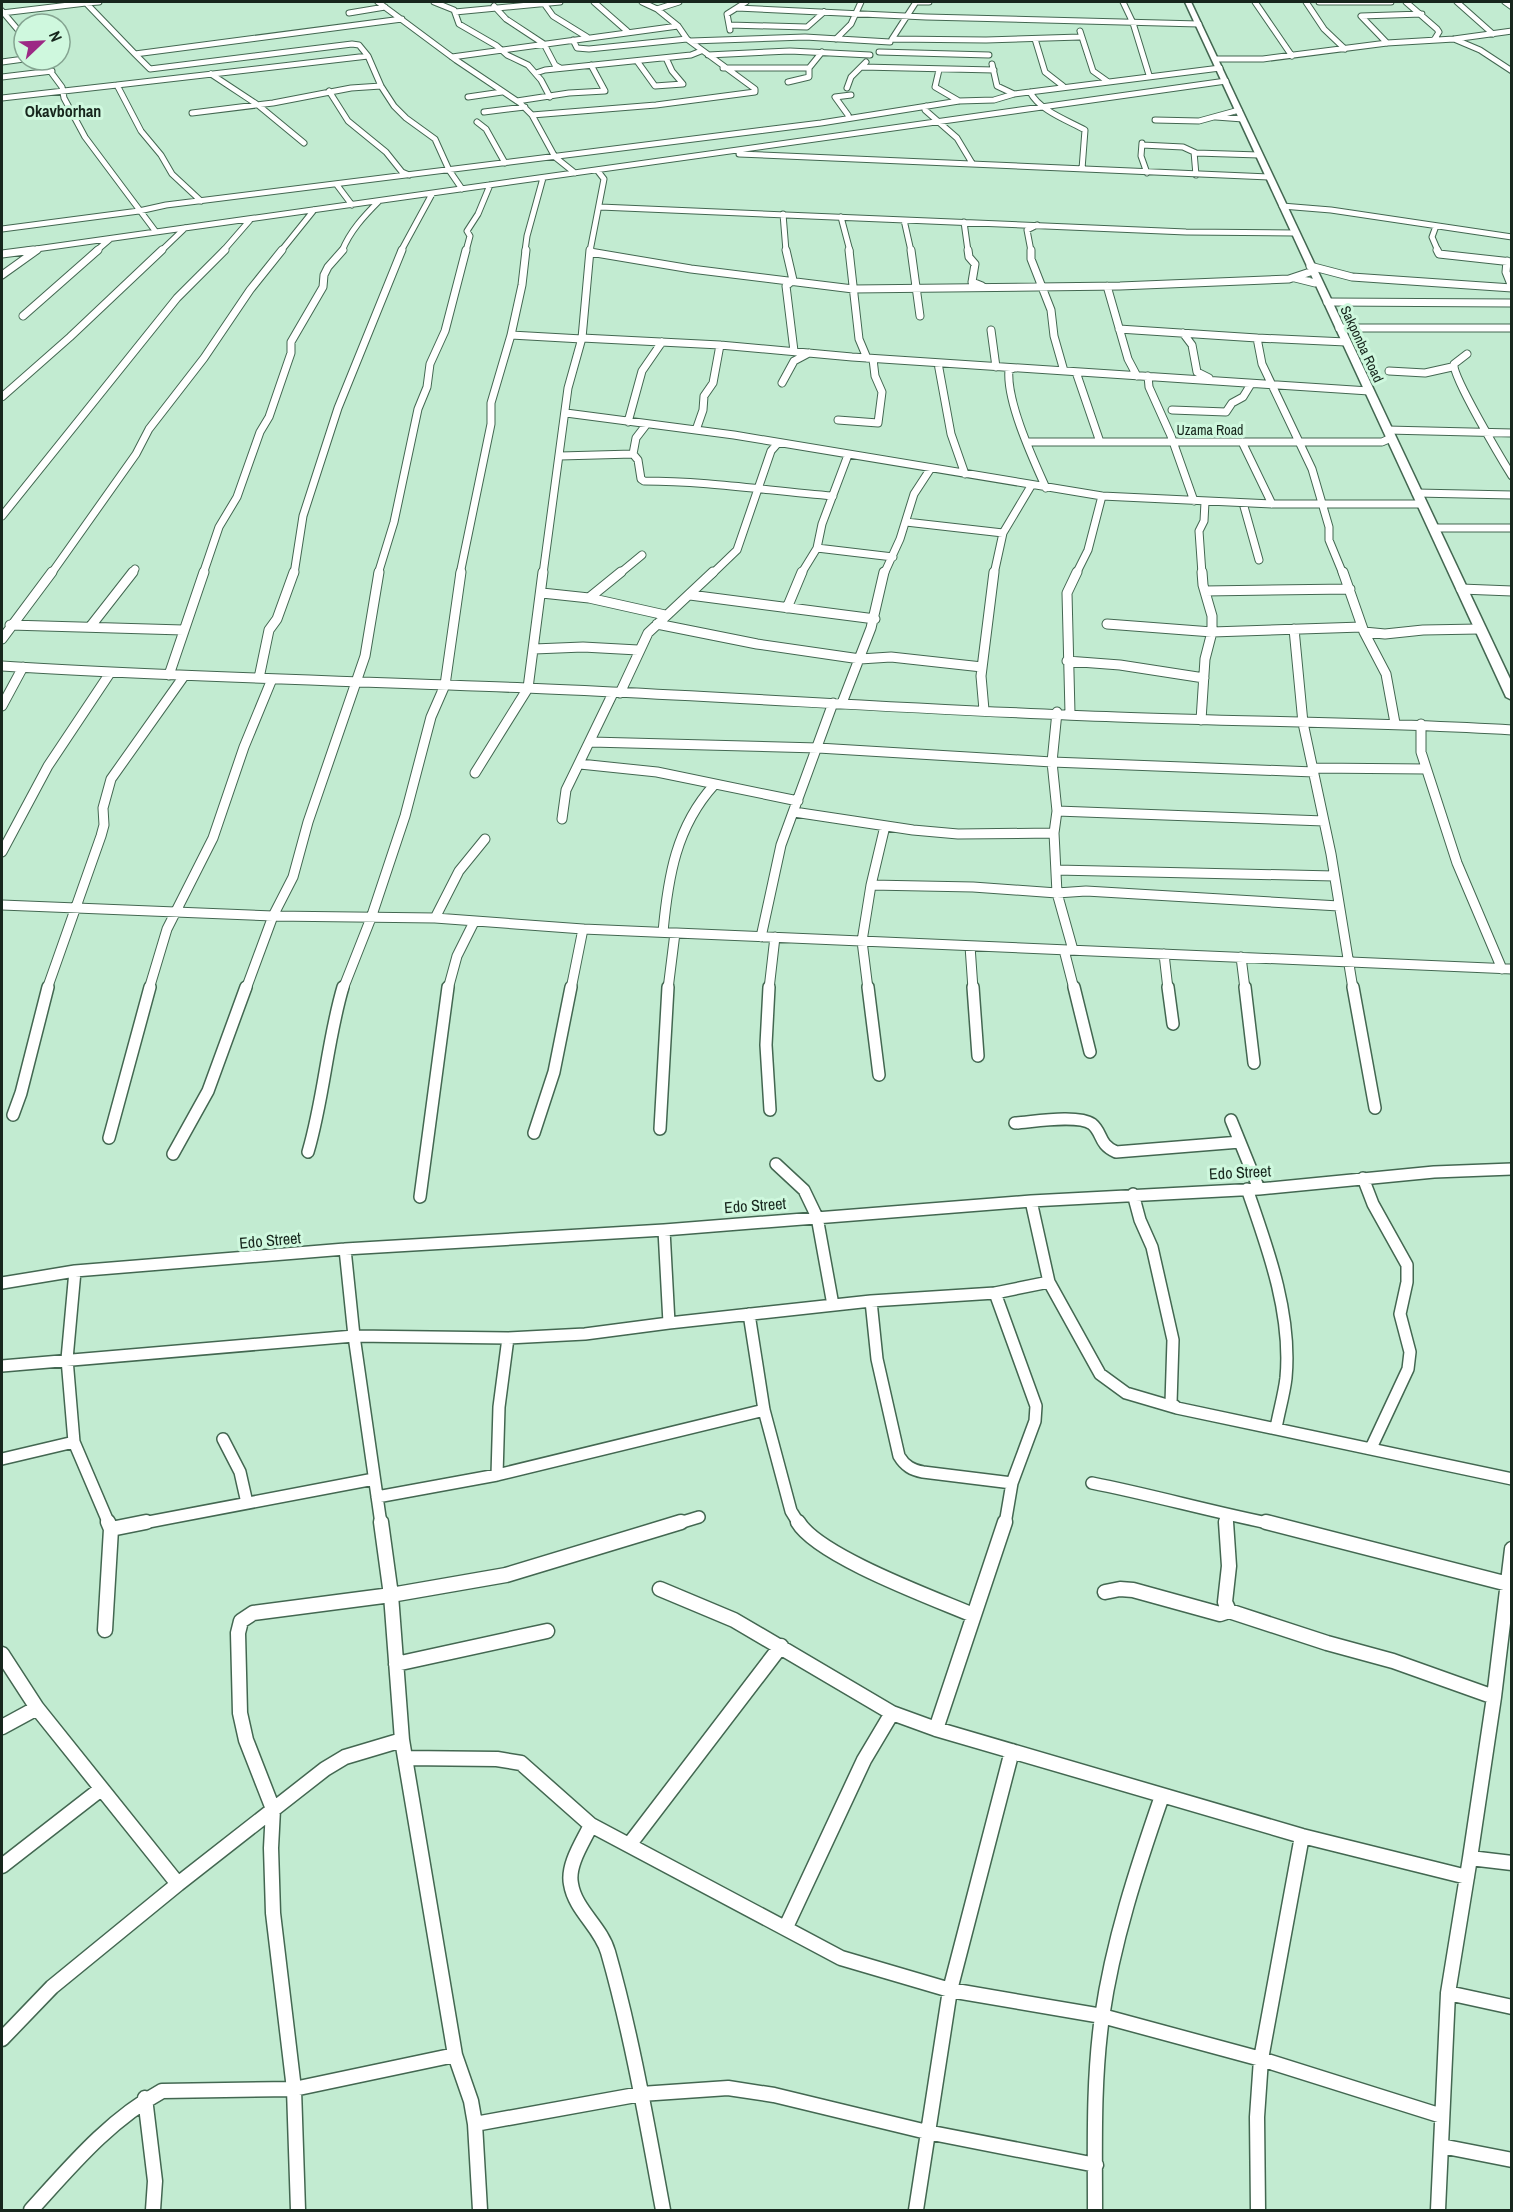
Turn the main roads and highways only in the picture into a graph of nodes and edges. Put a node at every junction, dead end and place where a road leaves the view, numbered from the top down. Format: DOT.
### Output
graph roads {
  1 [pos="1188,2"];
  2 [pos="1512,697"];
  1 -- 2 [label="main road, Sakponba Road"];
}
